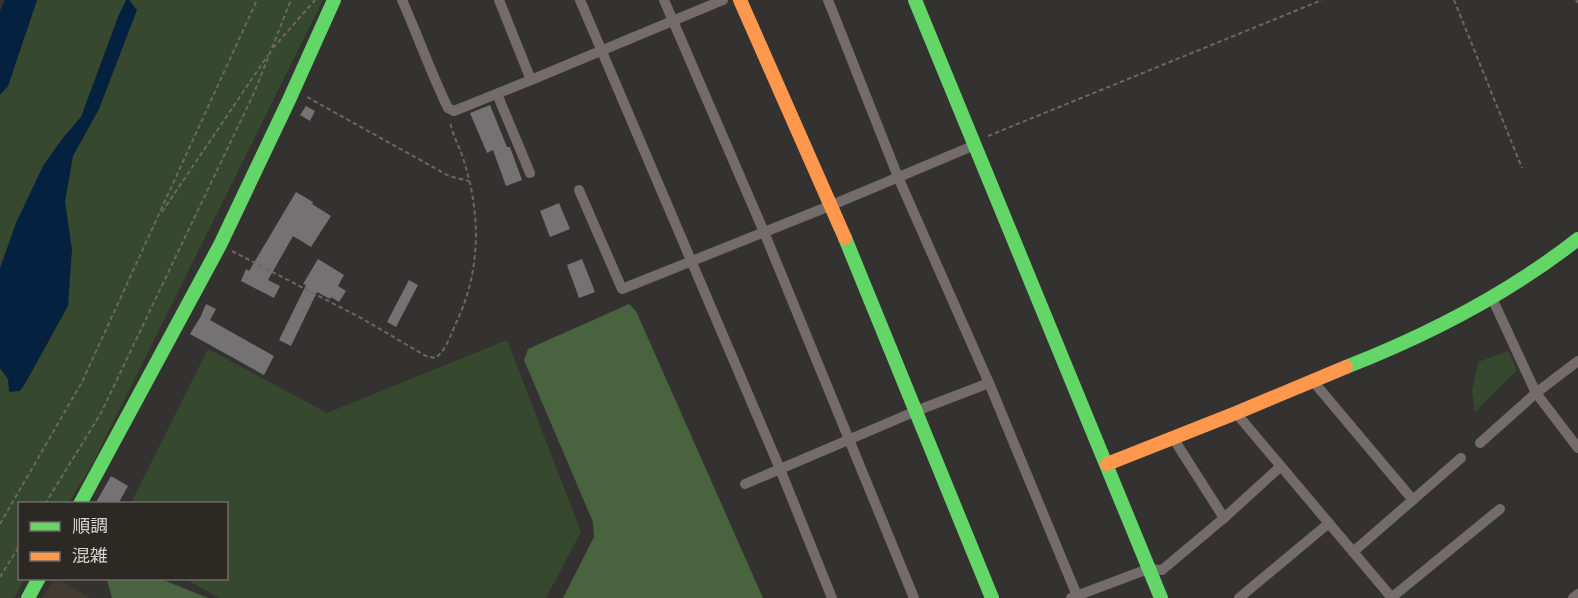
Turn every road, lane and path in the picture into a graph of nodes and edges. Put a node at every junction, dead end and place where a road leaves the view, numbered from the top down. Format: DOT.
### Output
graph roads {
  1 [pos="257,0"];
  2 [pos="291,0"];
  3 [pos="315,0"];
  4 [pos="334,0"];
  5 [pos="402,0"];
  6 [pos="499,0"];
  7 [pos="580,0"];
  8 [pos="664,0"];
  9 [pos="723,0"];
  10 [pos="740,0"];
  11 [pos="828,0"];
  12 [pos="915,0"];
  13 [pos="1322,0"];
  14 [pos="1454,0"];
  15 [pos="673,21"];
  16 [pos="271,51"];
  17 [pos="601,51"];
  18 [pos="531,80"];
  19 [pos="294,90"];
  20 [pos="498,94"];
  21 [pos="452,110"];
  22 [pos="975,143"];
  23 [pos="1522,168"];
  24 [pos="530,173"];
  25 [pos="898,177"];
  26 [pos="469,181"];
  27 [pos="579,189"];
  28 [pos="832,205"];
  29 [pos="157,219"];
  30 [pos="764,232"];
  31 [pos="1578,239"];
  32 [pos="220,245"];
  33 [pos="691,261"];
  34 [pos="1491,296"];
  35 [pos="1578,361"];
  36 [pos="1312,380"];
  37 [pos="989,382"];
  38 [pos="1536,393"];
  39 [pos="916,411"];
  40 [pos="1236,413"];
  41 [pos="1173,438"];
  42 [pos="849,439"];
  43 [pos="1576,442"];
  44 [pos="1480,443"];
  45 [pos="1461,458"];
  46 [pos="1107,464"];
  47 [pos="1281,466"];
  48 [pos="780,469"];
  49 [pos="745,484"];
  50 [pos="1413,501"];
  51 [pos="46,502"];
  52 [pos="81,502"];
  53 [pos="1500,509"];
  54 [pos="1224,518"];
  55 [pos="1329,523"];
  56 [pos="0,524"];
  57 [pos="18,548"];
  58 [pos="1353,552"];
  59 [pos="1148,569"];
  60 [pos="0,577"];
  61 [pos="38,580"];
  62 [pos="1578,594"];
  63 [pos="1075,597"];
  64 [pos="28,598"];
  65 [pos="832,598"];
  66 [pos="914,598"];
  67 [pos="992,598"];
  68 [pos="1161,598"];
  69 [pos="1239,598"];
  70 [pos="1392,598"];
  71 [pos="1573,598"];
  1 -- 29 [label="path"];
  2 -- 16 [label="path"];
  3 -- 16 [label="path"];
  4 -- 19 [label="street"];
  5 -- 21 [label="street"];
  6 -- 18 [label="street"];
  7 -- 17 [label="street"];
  8 -- 15 [label="street"];
  9 -- 15 [label="street"];
  10 -- 28 [label="street"];
  11 -- 25 [label="street"];
  12 -- 22 [label="street"];
  13 -- 22 [label="path"];
  14 -- 23 [label="path"];
  15 -- 17 [label="street"];
  15 -- 30 [label="street"];
  16 -- 29 [label="path"];
  16 -- 51 [label="path"];
  17 -- 18 [label="street"];
  17 -- 33 [label="street"];
  18 -- 20 [label="street"];
  19 -- 26 [label="path"];
  19 -- 32 [label="street"];
  20 -- 21 [label="street"];
  20 -- 24 [label="street"];
  21 -- 26 [label="path"];
  22 -- 25 [label="street"];
  22 -- 46 [label="street"];
  25 -- 28 [label="street"];
  25 -- 37 [label="street"];
  26 -- 32 [label="path"];
  27 -- 33 [label="street"];
  28 -- 30 [label="street"];
  28 -- 39 [label="street"];
  29 -- 56 [label="path"];
  30 -- 33 [label="street"];
  30 -- 42 [label="street"];
  31 -- 34 [label="street"];
  32 -- 52 [label="street"];
  33 -- 48 [label="street"];
  34 -- 36 [label="street"];
  34 -- 38 [label="street"];
  35 -- 38 [label="street"];
  36 -- 40 [label="street"];
  36 -- 50 [label="street"];
  37 -- 39 [label="street"];
  37 -- 63 [label="street"];
  38 -- 43 [label="street"];
  38 -- 44 [label="street"];
  39 -- 42 [label="street"];
  39 -- 67 [label="street"];
  40 -- 41 [label="street"];
  40 -- 47 [label="street"];
  41 -- 46 [label="street"];
  41 -- 54 [label="street"];
  42 -- 48 [label="street"];
  42 -- 66 [label="street"];
  45 -- 50 [label="street"];
  46 -- 59 [label="street"];
  47 -- 54 [label="street"];
  47 -- 55 [label="street"];
  48 -- 49 [label="street"];
  48 -- 65 [label="street"];
  50 -- 58 [label="street"];
  53 -- 70 [label="street"];
  54 -- 59 [label="street"];
  55 -- 58 [label="street"];
  55 -- 69 [label="street"];
  57 -- 60 [label="path"];
  58 -- 70 [label="street"];
  59 -- 63 [label="street"];
  59 -- 68 [label="street"];
  61 -- 64 [label="street"];
  62 -- 71 [label="street"];
}
